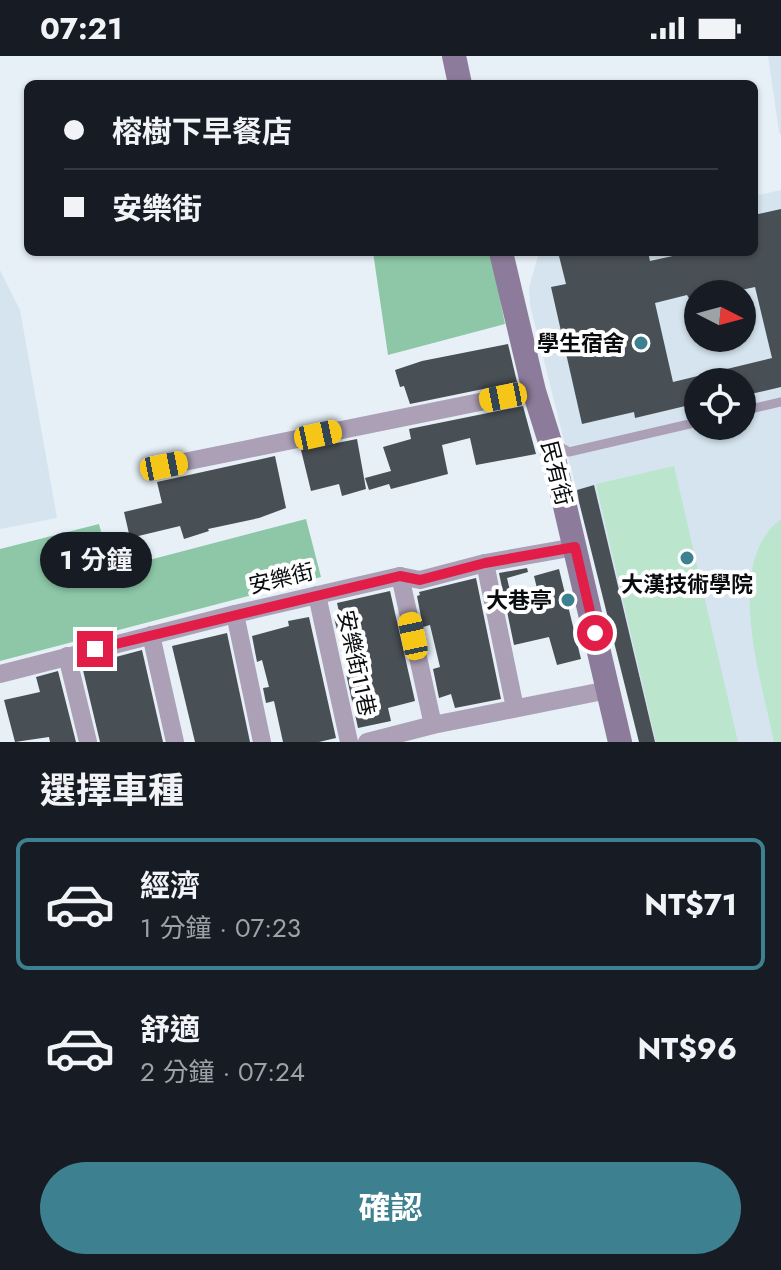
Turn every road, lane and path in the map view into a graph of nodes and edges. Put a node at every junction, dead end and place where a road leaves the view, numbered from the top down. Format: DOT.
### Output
graph roads {
  1 [pos="454,56"];
  2 [pos="459,80"];
  3 [pos="502,256"];
  4 [pos="534,391"];
  5 [pos="781,402"];
  6 [pos="756,408"];
  7 [pos="684,425"];
  8 [pos="550,442"];
  9 [pos="164,466"];
  10 [pos="575,547"];
  11 [pos="485,563"];
  12 [pos="400,576"];
  13 [pos="317,595"];
  14 [pos="235,614"];
  15 [pos="151,635"];
  16 [pos="67,656"];
  17 [pos="0,674"];
  18 [pos="608,690"];
  19 [pos="515,708"];
  20 [pos="433,725"];
  21 [pos="88,742"];
  22 [pos="175,742"];
  23 [pos="262,742"];
  24 [pos="349,742"];
  25 [pos="367,742"];
  26 [pos="620,742"];
  1 -- 2 [label="street"];
  3 -- 4 [label="street, 民有街"];
  4 -- 8 [label="street, 民有街"];
  4 -- 9 [label="street"];
  5 -- 6 [label="lane"];
  7 -- 8 [label="lane"];
  8 -- 10 [label="street, 民有街"];
  10 -- 11 [label="street, 安樂街"];
  10 -- 18 [label="street, 民有街"];
  11 -- 12 [label="street, 安樂街"];
  11 -- 19 [label="street"];
  12 -- 13 [label="street, 安樂街"];
  12 -- 20 [label="street"];
  13 -- 14 [label="street, 安樂街"];
  13 -- 24 [label="street, 安樂街11巷"];
  14 -- 15 [label="street, 安樂街"];
  14 -- 23 [label="street"];
  15 -- 16 [label="street, 安樂街"];
  15 -- 22 [label="street"];
  16 -- 17 [label="street, 安樂街"];
  16 -- 21 [label="street"];
  18 -- 19 [label="street"];
  18 -- 26 [label="street, 民有街"];
  19 -- 20 [label="street"];
  20 -- 25 [label="street"];
}
